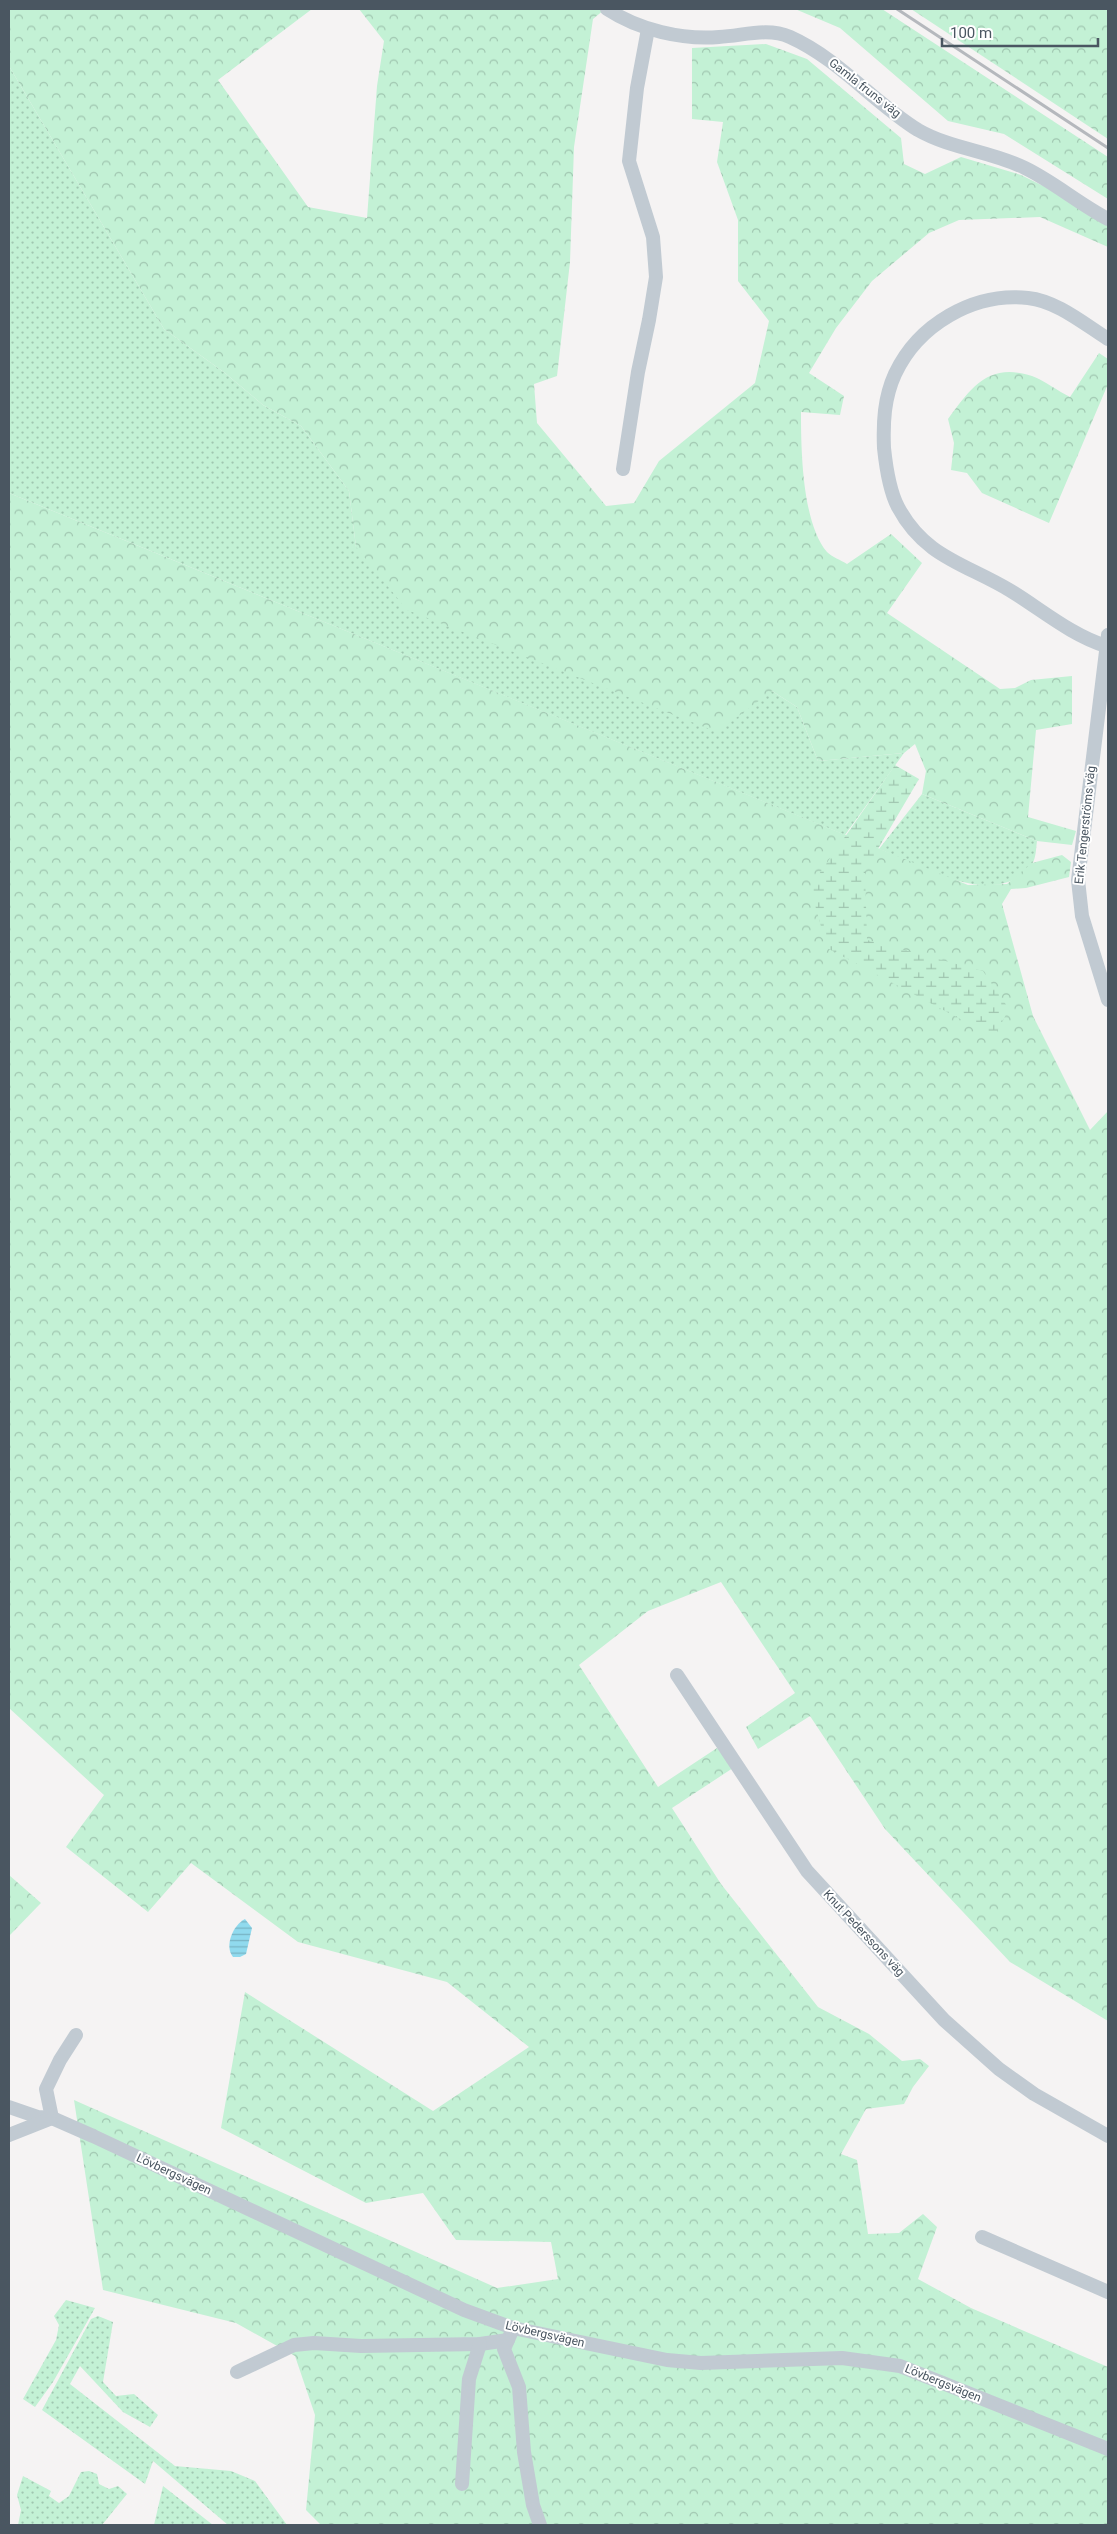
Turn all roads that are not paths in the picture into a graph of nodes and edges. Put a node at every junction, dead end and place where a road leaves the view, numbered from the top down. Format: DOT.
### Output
graph roads {
  1 [pos="608,9"];
  2 [pos="648,29"];
  3 [pos="1108,219"];
  4 [pos="1108,339"];
  5 [pos="623,469"];
  6 [pos="1107,641"];
  7 [pos="1108,1000"];
  8 [pos="677,1675"];
  9 [pos="76,2035"];
  10 [pos="9,2107"];
  11 [pos="52,2118"];
  12 [pos="9,2135"];
  13 [pos="1108,2136"];
  14 [pos="982,2237"];
  15 [pos="1108,2292"];
  16 [pos="510,2334"];
  17 [pos="480,2344"];
  18 [pos="237,2372"];
  19 [pos="1108,2450"];
  20 [pos="462,2484"];
  21 [pos="540,2525"];
  1 -- 2 [label="street, Gamla fruns väg"];
  2 -- 3 [label="street, Gamla fruns väg"];
  2 -- 5 [label="street"];
  4 -- 6 [label="street, Erik Tengerströms väg"];
  6 -- 7 [label="street, Erik Tengerströms väg"];
  8 -- 13 [label="street, Knut Pederssons väg"];
  9 -- 11 [label="street"];
  10 -- 11 [label="street, Lövbergsvägen"];
  11 -- 12 [label="street"];
  11 -- 16 [label="street, Lövbergsvägen"];
  14 -- 15 [label="street"];
  16 -- 17 [label="street"];
  16 -- 19 [label="street, Lövbergsvägen"];
  16 -- 21 [label="street"];
  17 -- 18 [label="street"];
  17 -- 20 [label="street"];
}
